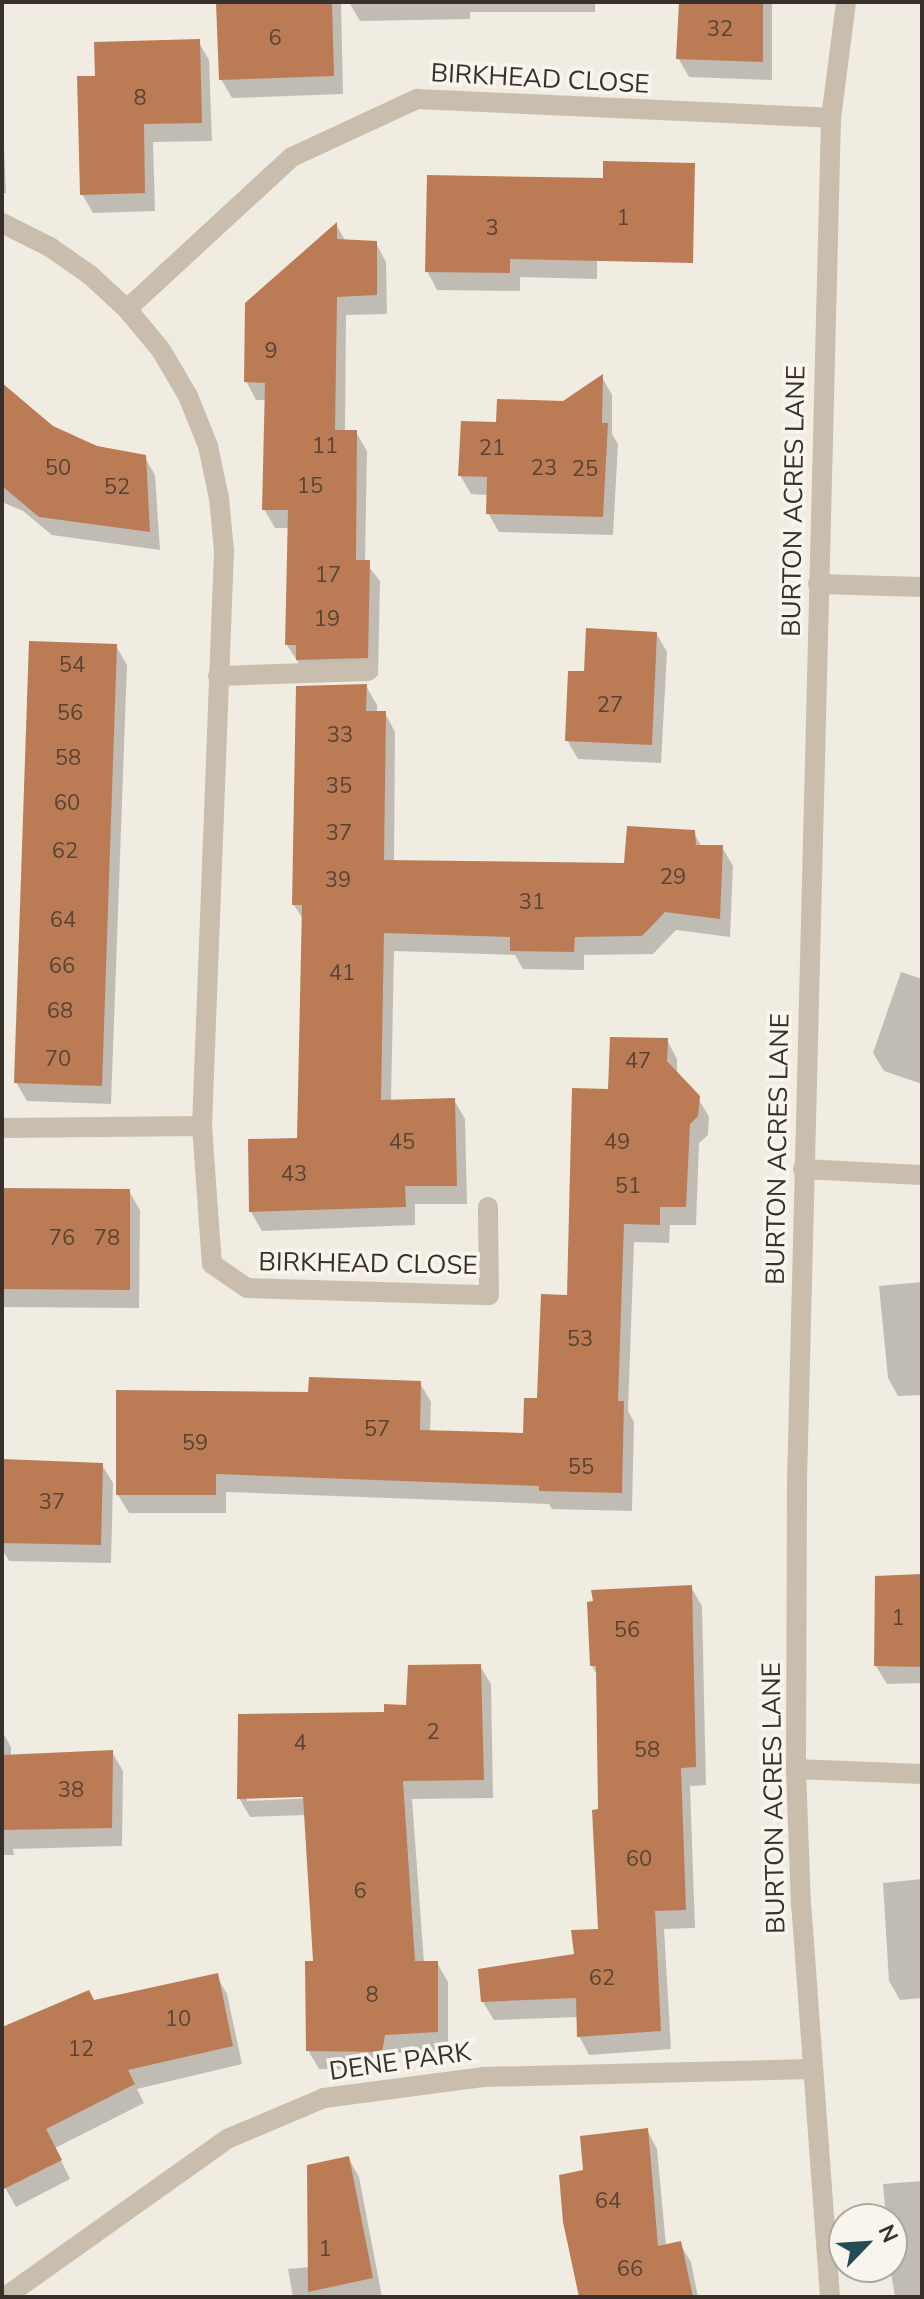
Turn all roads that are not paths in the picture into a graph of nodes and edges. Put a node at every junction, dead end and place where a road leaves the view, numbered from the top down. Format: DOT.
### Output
graph roads {
  1 [pos="846,2"];
  2 [pos="831,118"];
  3 [pos="2,223"];
  4 [pos="127,309"];
  5 [pos="818,584"];
  6 [pos="922,587"];
  7 [pos="368,671"];
  8 [pos="218,676"];
  9 [pos="202,1126"];
  10 [pos="2,1128"];
  11 [pos="803,1169"];
  12 [pos="922,1175"];
  13 [pos="488,1207"];
  14 [pos="796,1769"];
  15 [pos="922,1774"];
  16 [pos="812,2069"];
  17 [pos="5,2297"];
  18 [pos="830,2297"];
  1 -- 2 [label="street, BURTON ACRES LANE"];
  2 -- 4 [label="street, BIRKHEAD CLOSE"];
  2 -- 5 [label="street, BURTON ACRES LANE"];
  3 -- 4 [label="street, BIRKHEAD CLOSE"];
  4 -- 8 [label="street, BIRKHEAD CLOSE"];
  5 -- 6 [label="street"];
  5 -- 11 [label="street, BURTON ACRES LANE"];
  7 -- 8 [label="street"];
  8 -- 9 [label="street, BIRKHEAD CLOSE"];
  9 -- 10 [label="street"];
  9 -- 13 [label="street, BIRKHEAD CLOSE"];
  11 -- 12 [label="street"];
  11 -- 14 [label="street, BURTON ACRES LANE"];
  14 -- 15 [label="street"];
  14 -- 16 [label="street, BURTON ACRES LANE"];
  16 -- 17 [label="street, DENE PARK"];
  16 -- 18 [label="street, BURTON ACRES LANE"];
}
